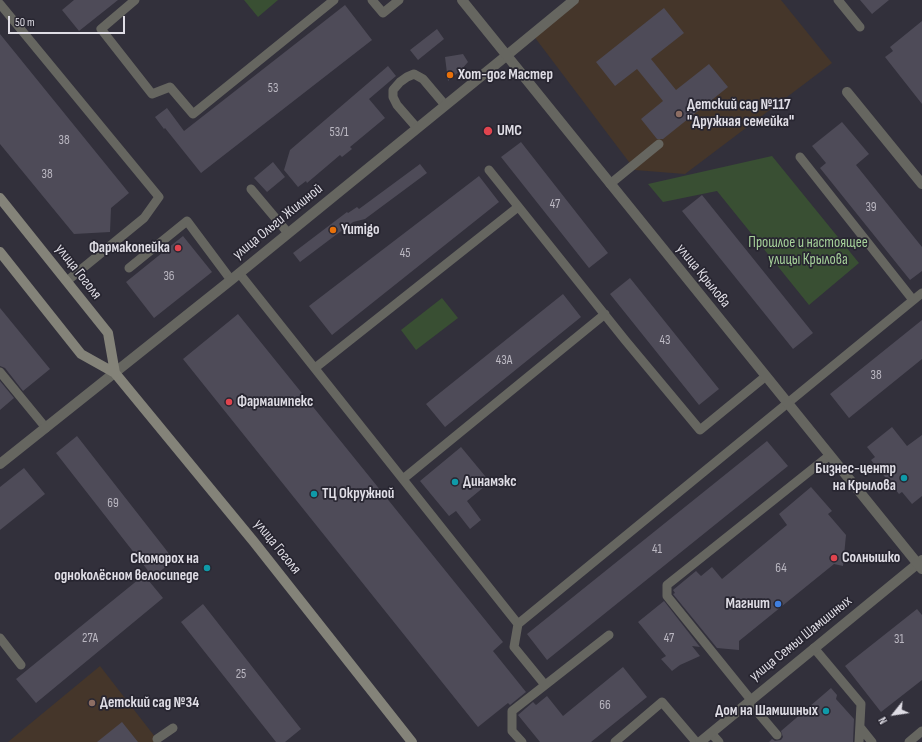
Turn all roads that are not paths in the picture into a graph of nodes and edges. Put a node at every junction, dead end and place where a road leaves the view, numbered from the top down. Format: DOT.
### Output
graph roads {
  1 [pos="135,0"];
  2 [pos="334,0"];
  3 [pos="372,0"];
  4 [pos="399,0"];
  5 [pos="462,0"];
  6 [pos="574,0"];
  7 [pos="838,0"];
  8 [pos="0,4"];
  9 [pos="860,27"];
  10 [pos="506,56"];
  11 [pos="847,92"];
  12 [pos="445,106"];
  13 [pos="417,128"];
  14 [pos="659,144"];
  15 [pos="800,158"];
  16 [pos="489,170"];
  17 [pos="610,184"];
  18 [pos="922,184"];
  19 [pos="251,189"];
  20 [pos="0,198"];
  21 [pos="518,207"];
  22 [pos="288,234"];
  23 [pos="0,252"];
  24 [pos="129,268"];
  25 [pos="235,276"];
  26 [pos="67,281"];
  27 [pos="922,293"];
  28 [pos="914,300"];
  29 [pos="605,314"];
  30 [pos="315,368"];
  31 [pos="0,372"];
  32 [pos="115,373"];
  33 [pos="766,376"];
  34 [pos="788,403"];
  35 [pos="46,428"];
  36 [pos="830,456"];
  37 [pos="0,464"];
  38 [pos="403,479"];
  39 [pos="920,564"];
  40 [pos="518,624"];
  41 [pos="609,635"];
  42 [pos="0,638"];
  43 [pos="814,648"];
  44 [pos="21,665"];
  45 [pos="545,685"];
  46 [pos="750,701"];
  47 [pos="860,727"];
  48 [pos="173,728"];
  49 [pos="922,731"];
  50 [pos="712,733"];
  51 [pos="777,734"];
  52 [pos="157,739"];
  53 [pos="412,742"];
  54 [pos="522,742"];
  55 [pos="615,742"];
  56 [pos="696,742"];
  57 [pos="700,742"];
  58 [pos="719,742"];
  59 [pos="859,742"];
  60 [pos="872,742"];
  61 [pos="909,742"];
  1 -- 2 [label="lane"];
  3 -- 4 [label="lane"];
  5 -- 10 [label="street, улица Крылова"];
  6 -- 10 [label="street, улица Ольги Жилиной"];
  7 -- 9 [label="lane"];
  8 -- 26 [label="lane"];
  10 -- 12 [label="street, улица Ольги Жилиной"];
  10 -- 17 [label="street, улица Крылова"];
  11 -- 18 [label="street"];
  12 -- 13 [label="street, улица Ольги Жилиной"];
  12 -- 13 [label="lane"];
  13 -- 22 [label="street, улица Ольги Жилиной"];
  14 -- 17 [label="lane"];
  15 -- 28 [label="lane"];
  16 -- 21 [label="lane"];
  17 -- 33 [label="street, улица Крылова"];
  19 -- 22 [label="lane"];
  20 -- 26 [label="main road, улица Гоголя"];
  21 -- 29 [label="lane"];
  21 -- 30 [label="lane"];
  22 -- 25 [label="street, улица Ольги Жилиной"];
  23 -- 32 [label="main road, улица Гоголя"];
  24 -- 25 [label="lane"];
  25 -- 30 [label="lane"];
  25 -- 32 [label="street, улица Ольги Жилиной"];
  26 -- 32 [label="main road, улица Гоголя"];
  27 -- 28 [label="lane"];
  28 -- 34 [label="lane"];
  29 -- 33 [label="lane"];
  29 -- 38 [label="lane"];
  30 -- 38 [label="lane"];
  31 -- 35 [label="lane"];
  32 -- 35 [label="street, улица Ольги Жилиной"];
  32 -- 53 [label="main road, улица Гоголя"];
  33 -- 34 [label="street, улица Крылова"];
  34 -- 36 [label="street, улица Крылова"];
  34 -- 40 [label="lane"];
  35 -- 37 [label="street, улица Ольги Жилиной"];
  36 -- 39 [label="street, улица Крылова"];
  36 -- 46 [label="lane"];
  38 -- 40 [label="lane"];
  39 -- 43 [label="street, улица Семьи Шамшиных"];
  40 -- 45 [label="lane"];
  41 -- 45 [label="lane"];
  42 -- 44 [label="lane"];
  43 -- 46 [label="street, улица Семьи Шамшиных"];
  43 -- 47 [label="lane"];
  45 -- 54 [label="lane"];
  46 -- 50 [label="street, улица Семьи Шамшиных"];
  46 -- 51 [label="lane"];
  47 -- 59 [label="lane"];
  47 -- 60 [label="lane"];
  48 -- 52 [label="lane"];
  49 -- 61 [label="lane"];
  50 -- 57 [label="street, улица Семьи Шамшиных"];
  50 -- 58 [label="lane"];
  55 -- 56 [label="lane"];
}
